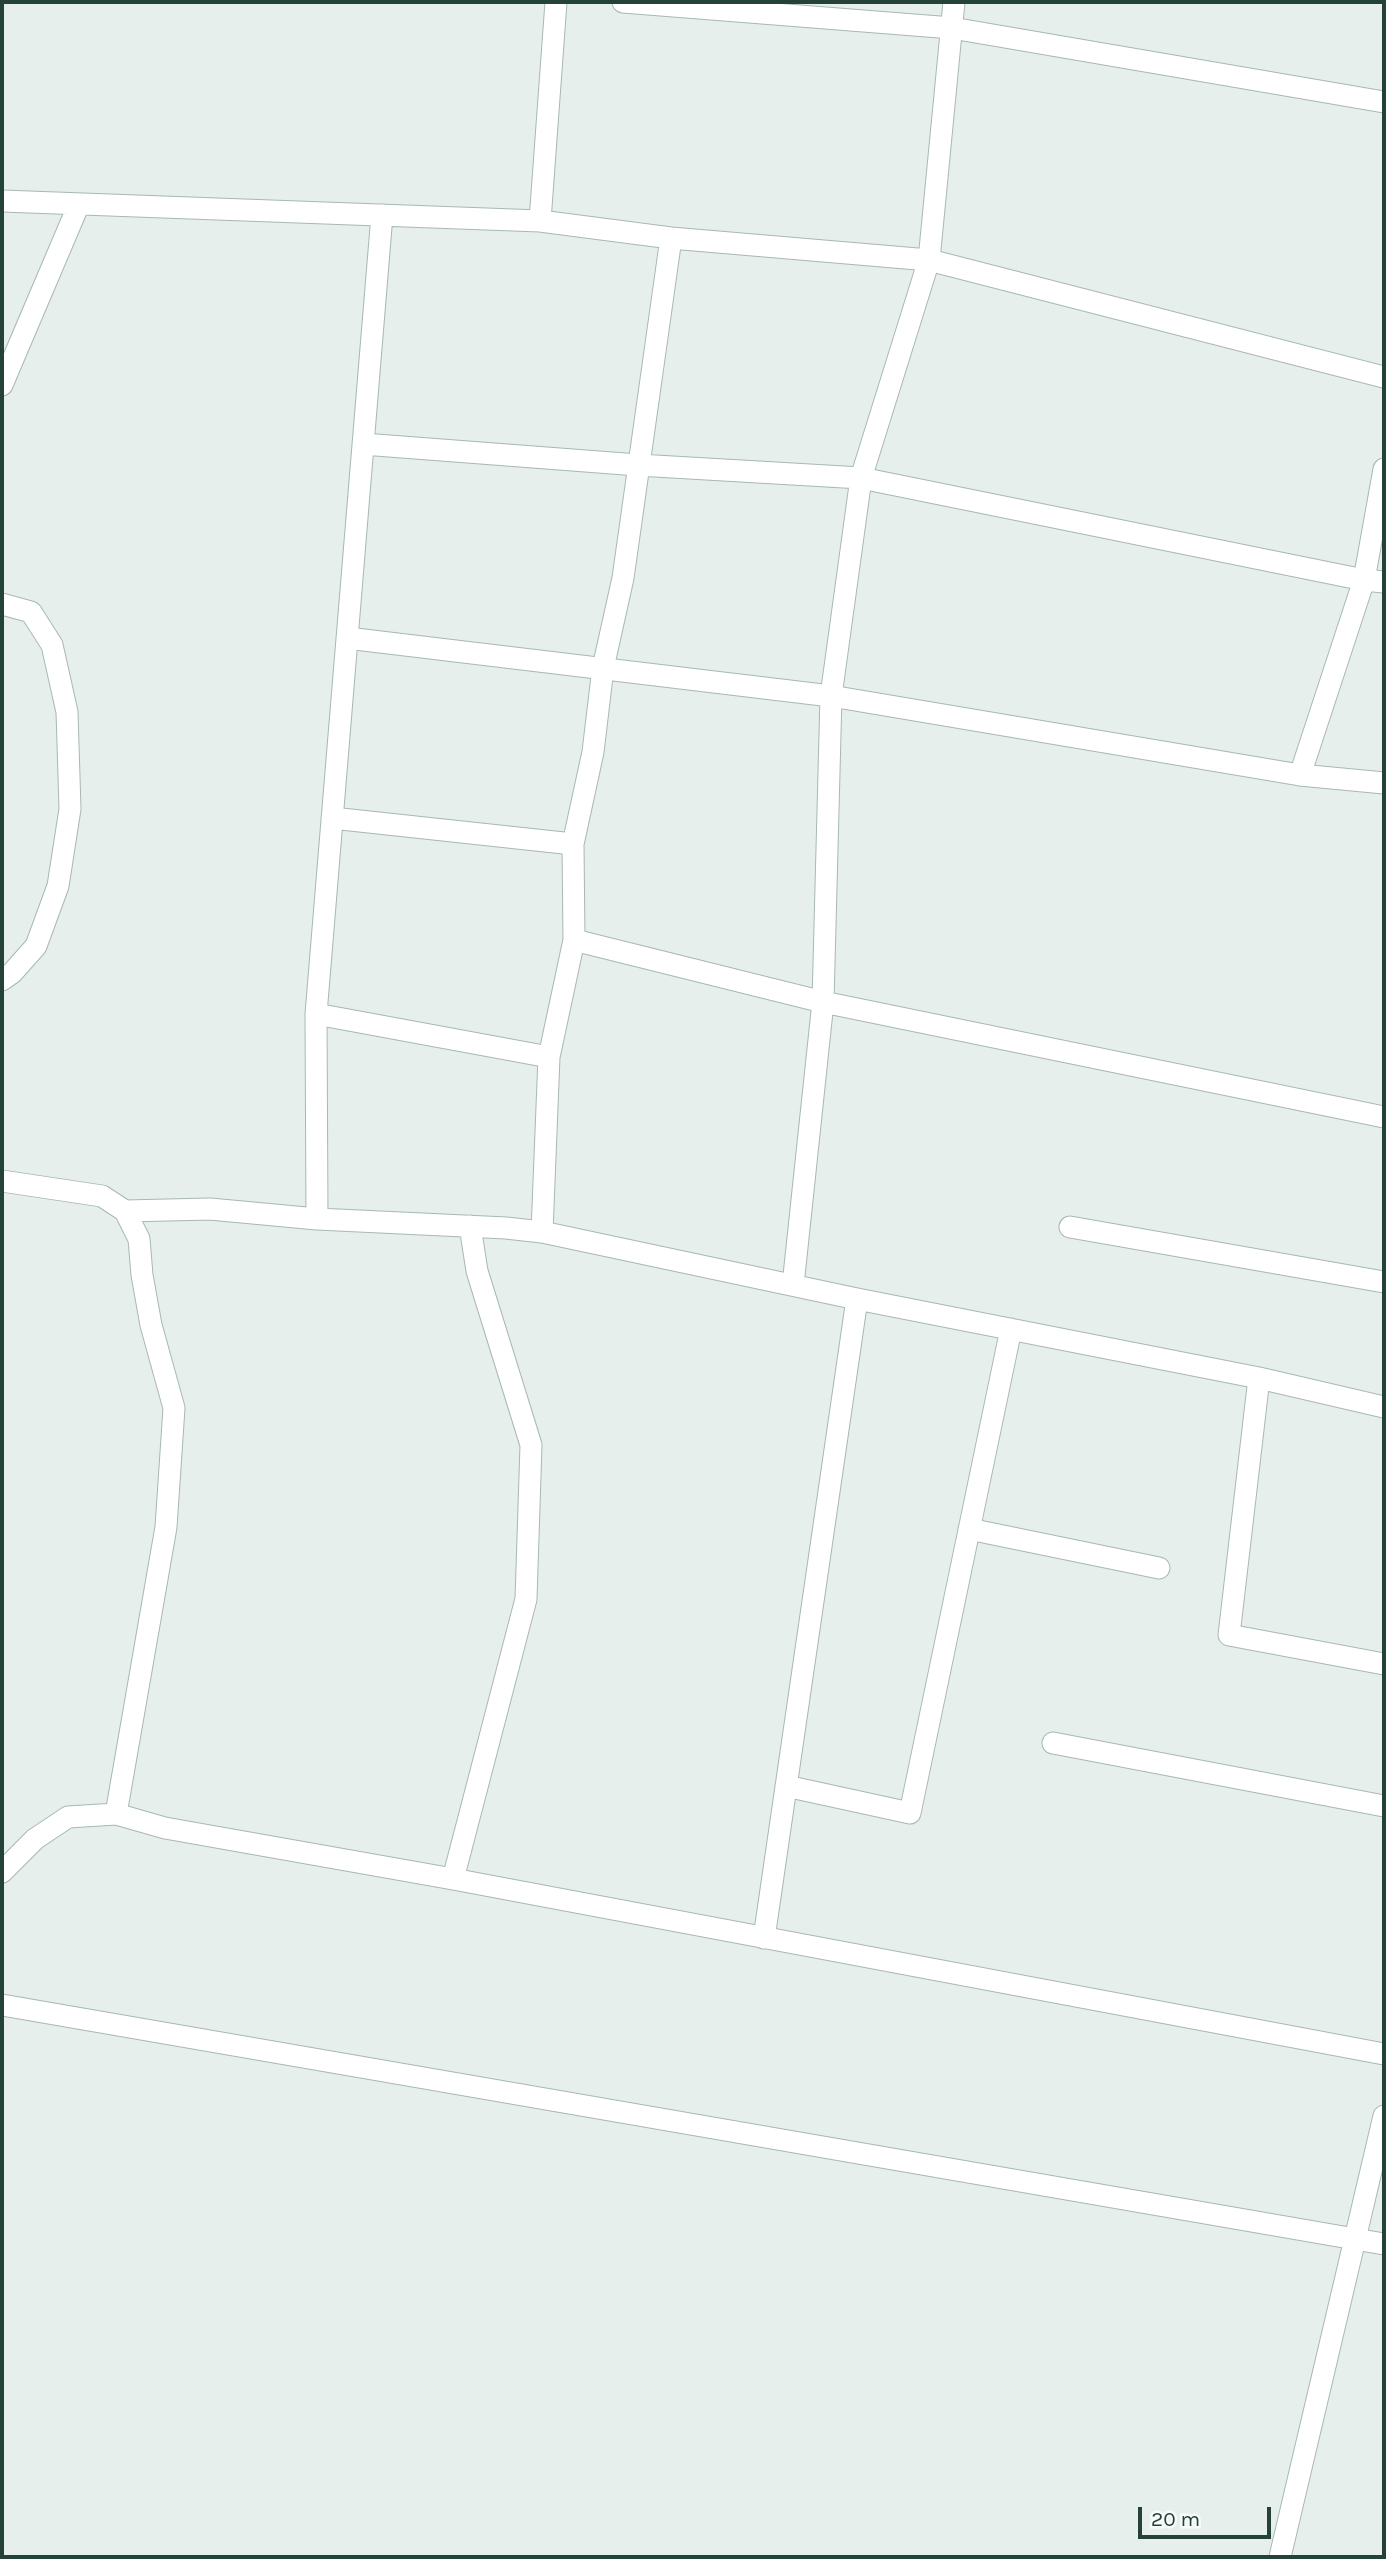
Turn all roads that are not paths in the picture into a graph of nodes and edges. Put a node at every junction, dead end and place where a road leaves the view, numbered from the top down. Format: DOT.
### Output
graph roads {
  1 [pos="556,2"];
  2 [pos="623,2"];
  3 [pos="954,2"];
  4 [pos="952,28"];
  5 [pos="1384,102"];
  6 [pos="2,201"];
  7 [pos="79,204"];
  8 [pos="382,215"];
  9 [pos="540,221"];
  10 [pos="671,238"];
  11 [pos="929,260"];
  12 [pos="1384,377"];
  13 [pos="2,384"];
  14 [pos="363,444"];
  15 [pos="638,465"];
  16 [pos="1384,469"];
  17 [pos="861,478"];
  18 [pos="1374,581"];
  19 [pos="2,604"];
  20 [pos="347,638"];
  21 [pos="603,668"];
  22 [pos="831,696"];
  23 [pos="1300,775"];
  24 [pos="1384,783"];
  25 [pos="332,818"];
  26 [pos="573,844"];
  27 [pos="574,940"];
  28 [pos="2,980"];
  29 [pos="823,1002"];
  30 [pos="316,1014"];
  31 [pos="549,1058"];
  32 [pos="1384,1117"];
  33 [pos="2,1181"];
  34 [pos="125,1211"];
  35 [pos="317,1219"];
  36 [pos="470,1226"];
  37 [pos="1070,1227"];
  38 [pos="542,1232"];
  39 [pos="1384,1282"];
  40 [pos="793,1285"];
  41 [pos="857,1299"];
  42 [pos="1011,1329"];
  43 [pos="1259,1378"];
  44 [pos="1384,1407"];
  45 [pos="969,1530"];
  46 [pos="1159,1568"];
  47 [pos="1384,1664"];
  48 [pos="1053,1743"];
  49 [pos="786,1786"];
  50 [pos="1384,1806"];
  51 [pos="116,1814"];
  52 [pos="2,1872"];
  53 [pos="453,1879"];
  54 [pos="764,1938"];
  55 [pos="2,2006"];
  56 [pos="1384,2054"];
  57 [pos="1384,2116"];
  58 [pos="1354,2239"];
  59 [pos="1384,2244"];
  60 [pos="1280,2557"];
  1 -- 9 [label="street"];
  2 -- 4 [label="street"];
  3 -- 4 [label="street"];
  4 -- 5 [label="street"];
  4 -- 11 [label="street"];
  6 -- 7 [label="street"];
  7 -- 8 [label="street"];
  7 -- 13 [label="street"];
  8 -- 9 [label="street"];
  8 -- 14 [label="street"];
  9 -- 10 [label="street"];
  10 -- 11 [label="street"];
  10 -- 15 [label="street"];
  11 -- 12 [label="street"];
  11 -- 17 [label="street"];
  14 -- 15 [label="street"];
  14 -- 20 [label="street"];
  15 -- 17 [label="street"];
  15 -- 21 [label="street"];
  16 -- 18 [label="street"];
  17 -- 18 [label="street"];
  17 -- 22 [label="street"];
  18 -- 23 [label="street"];
  19 -- 28 [label="street"];
  20 -- 21 [label="street"];
  20 -- 25 [label="street"];
  21 -- 22 [label="street"];
  21 -- 26 [label="street"];
  22 -- 23 [label="street"];
  22 -- 29 [label="street"];
  23 -- 24 [label="street"];
  25 -- 26 [label="street"];
  25 -- 30 [label="street"];
  26 -- 27 [label="street"];
  27 -- 29 [label="street"];
  27 -- 31 [label="street"];
  29 -- 32 [label="street"];
  29 -- 40 [label="street"];
  30 -- 31 [label="street"];
  30 -- 35 [label="street"];
  31 -- 38 [label="street"];
  33 -- 34 [label="street"];
  34 -- 35 [label="street"];
  34 -- 51 [label="street"];
  35 -- 36 [label="street"];
  36 -- 38 [label="street"];
  36 -- 53 [label="street"];
  37 -- 39 [label="street"];
  38 -- 40 [label="street"];
  40 -- 41 [label="street"];
  41 -- 42 [label="street"];
  41 -- 49 [label="street"];
  42 -- 43 [label="street"];
  42 -- 45 [label="street"];
  43 -- 44 [label="street"];
  43 -- 47 [label="street"];
  45 -- 46 [label="street"];
  45 -- 49 [label="street"];
  48 -- 50 [label="street"];
  49 -- 54 [label="street"];
  51 -- 52 [label="street"];
  51 -- 53 [label="street"];
  53 -- 54 [label="street"];
  54 -- 56 [label="street"];
  55 -- 58 [label="street"];
  57 -- 58 [label="street"];
  58 -- 59 [label="street"];
  58 -- 60 [label="street"];
}
